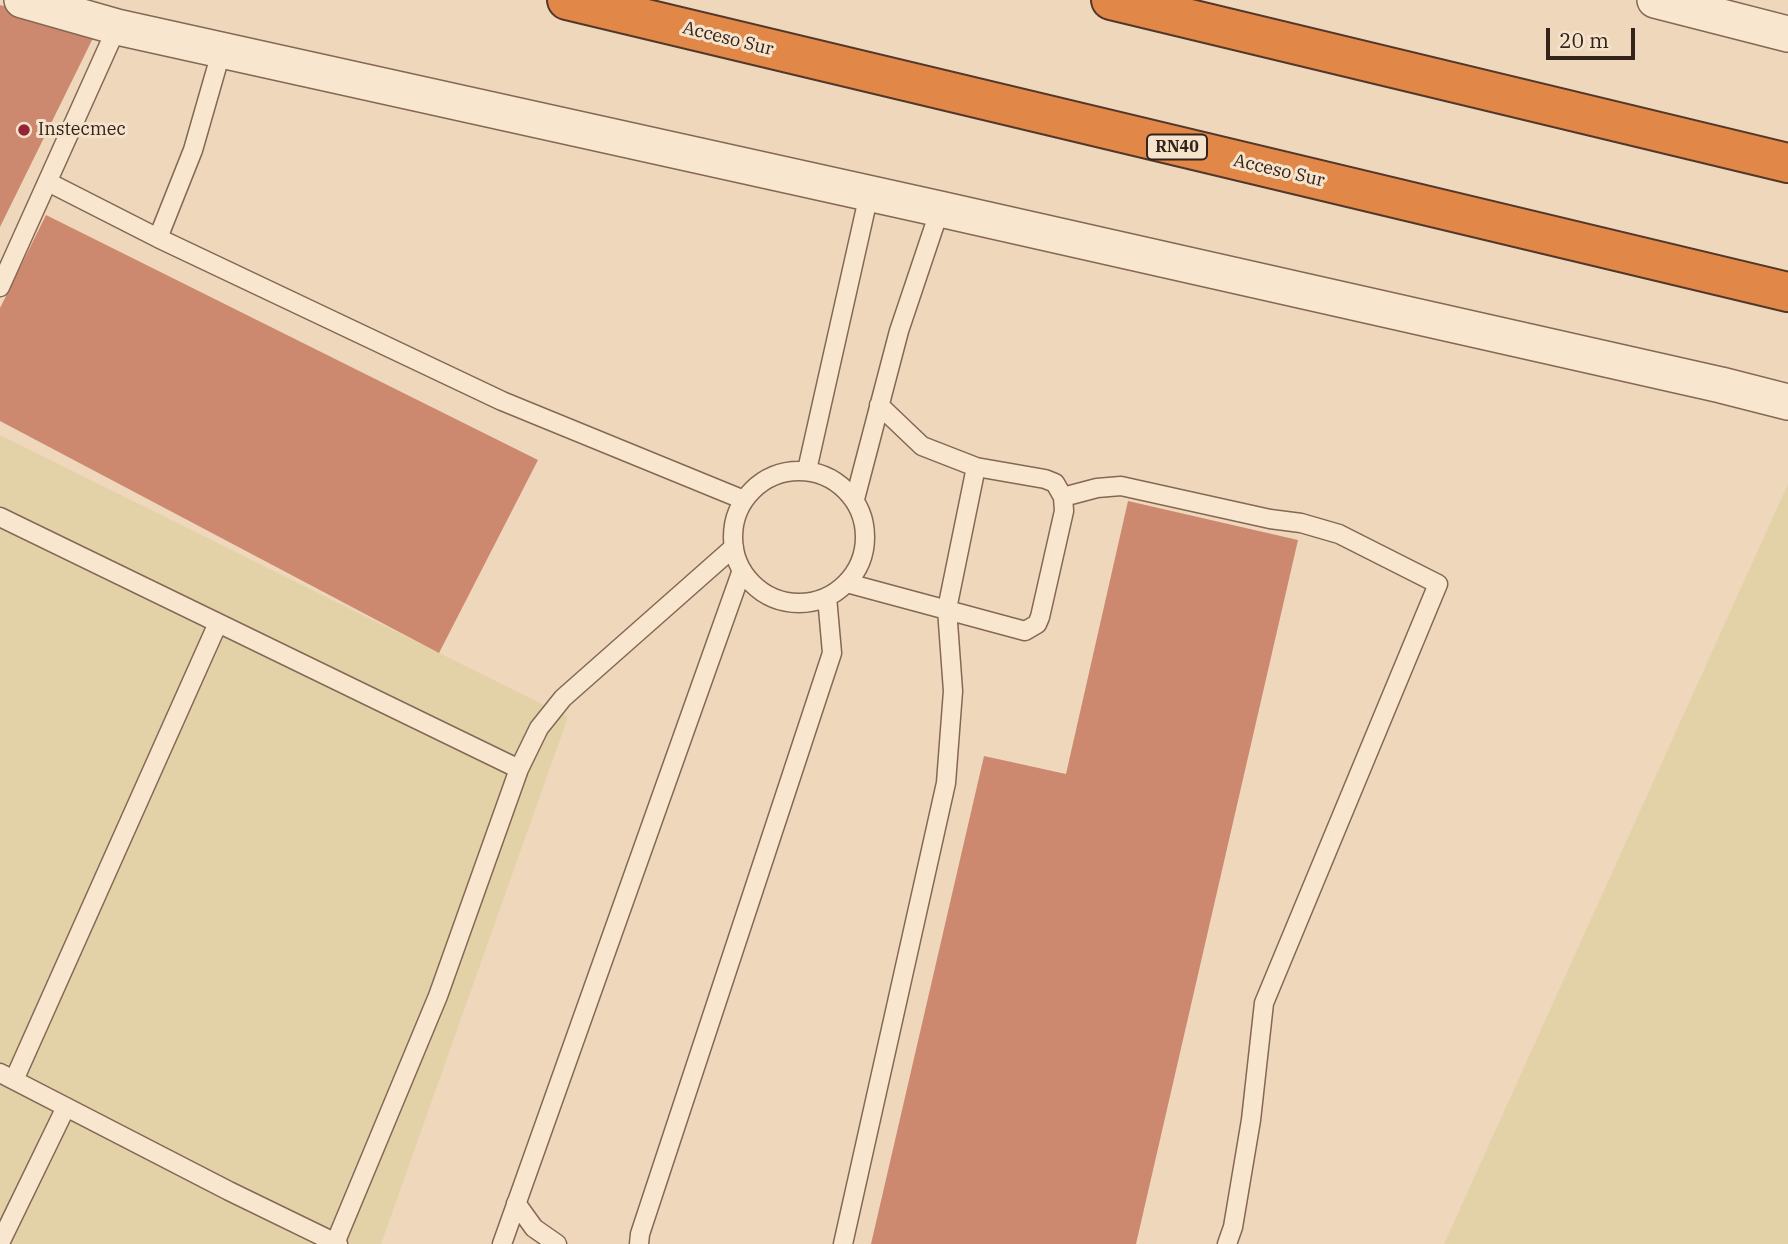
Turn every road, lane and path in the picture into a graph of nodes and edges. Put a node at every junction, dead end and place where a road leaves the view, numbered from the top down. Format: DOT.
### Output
graph roads {
  1 [pos="22,0"];
  2 [pos="567,0"];
  3 [pos="1111,0"];
  4 [pos="1656,0"];
  5 [pos="117,27"];
  6 [pos="1788,34"];
  7 [pos="222,50"];
  8 [pos="1437,79"];
  9 [pos="1788,142"];
  10 [pos="1788,163"];
  11 [pos="48,182"];
  12 [pos="869,194"];
  13 [pos="940,209"];
  14 [pos="158,239"];
  15 [pos="0,287"];
  16 [pos="1788,292"];
  17 [pos="1788,402"];
  18 [pos="879,405"];
  19 [pos="976,467"];
  20 [pos="807,470"];
  21 [pos="1063,497"];
  22 [pos="855,499"];
  23 [pos="744,500"];
  24 [pos="0,517"];
  25 [pos="734,547"];
  26 [pos="742,570"];
  27 [pos="847,583"];
  28 [pos="827,597"];
  29 [pos="947,609"];
  30 [pos="218,623"];
  31 [pos="519,769"];
  32 [pos="7,1077"];
  33 [pos="66,1107"];
  34 [pos="516,1203"];
  35 [pos="635,1241"];
  36 [pos="337,1243"];
  37 [pos="0,1244"];
  38 [pos="502,1244"];
  39 [pos="557,1244"];
  40 [pos="843,1244"];
  41 [pos="1227,1244"];
  1 -- 5 [label="street"];
  2 -- 16 [label="highway, Acceso Sur / RN40"];
  3 -- 8 [label="highway"];
  4 -- 6 [label="street"];
  5 -- 7 [label="street"];
  5 -- 11 [label="lane"];
  7 -- 12 [label="street"];
  7 -- 14 [label="lane"];
  8 -- 9 [label="street"];
  8 -- 10 [label="highway"];
  11 -- 14 [label="lane"];
  11 -- 15 [label="lane"];
  12 -- 13 [label="street"];
  12 -- 20 [label="lane"];
  13 -- 17 [label="street"];
  13 -- 18 [label="lane"];
  14 -- 23 [label="lane"];
  18 -- 19 [label="lane"];
  18 -- 22 [label="lane"];
  19 -- 21 [label="lane"];
  19 -- 29 [label="lane"];
  20 -- 22 [label="lane"];
  20 -- 23 [label="lane"];
  21 -- 29 [label="lane"];
  21 -- 41 [label="lane"];
  22 -- 27 [label="lane"];
  23 -- 25 [label="lane"];
  24 -- 30 [label="lane"];
  25 -- 26 [label="lane"];
  25 -- 31 [label="lane"];
  26 -- 28 [label="lane"];
  26 -- 34 [label="lane"];
  27 -- 28 [label="lane"];
  27 -- 29 [label="lane"];
  28 -- 35 [label="lane"];
  29 -- 40 [label="lane"];
  30 -- 31 [label="lane"];
  30 -- 32 [label="lane"];
  31 -- 36 [label="lane"];
  32 -- 33 [label="lane"];
  33 -- 36 [label="lane"];
  33 -- 37 [label="lane"];
  34 -- 38 [label="lane"];
  34 -- 39 [label="lane"];
}
